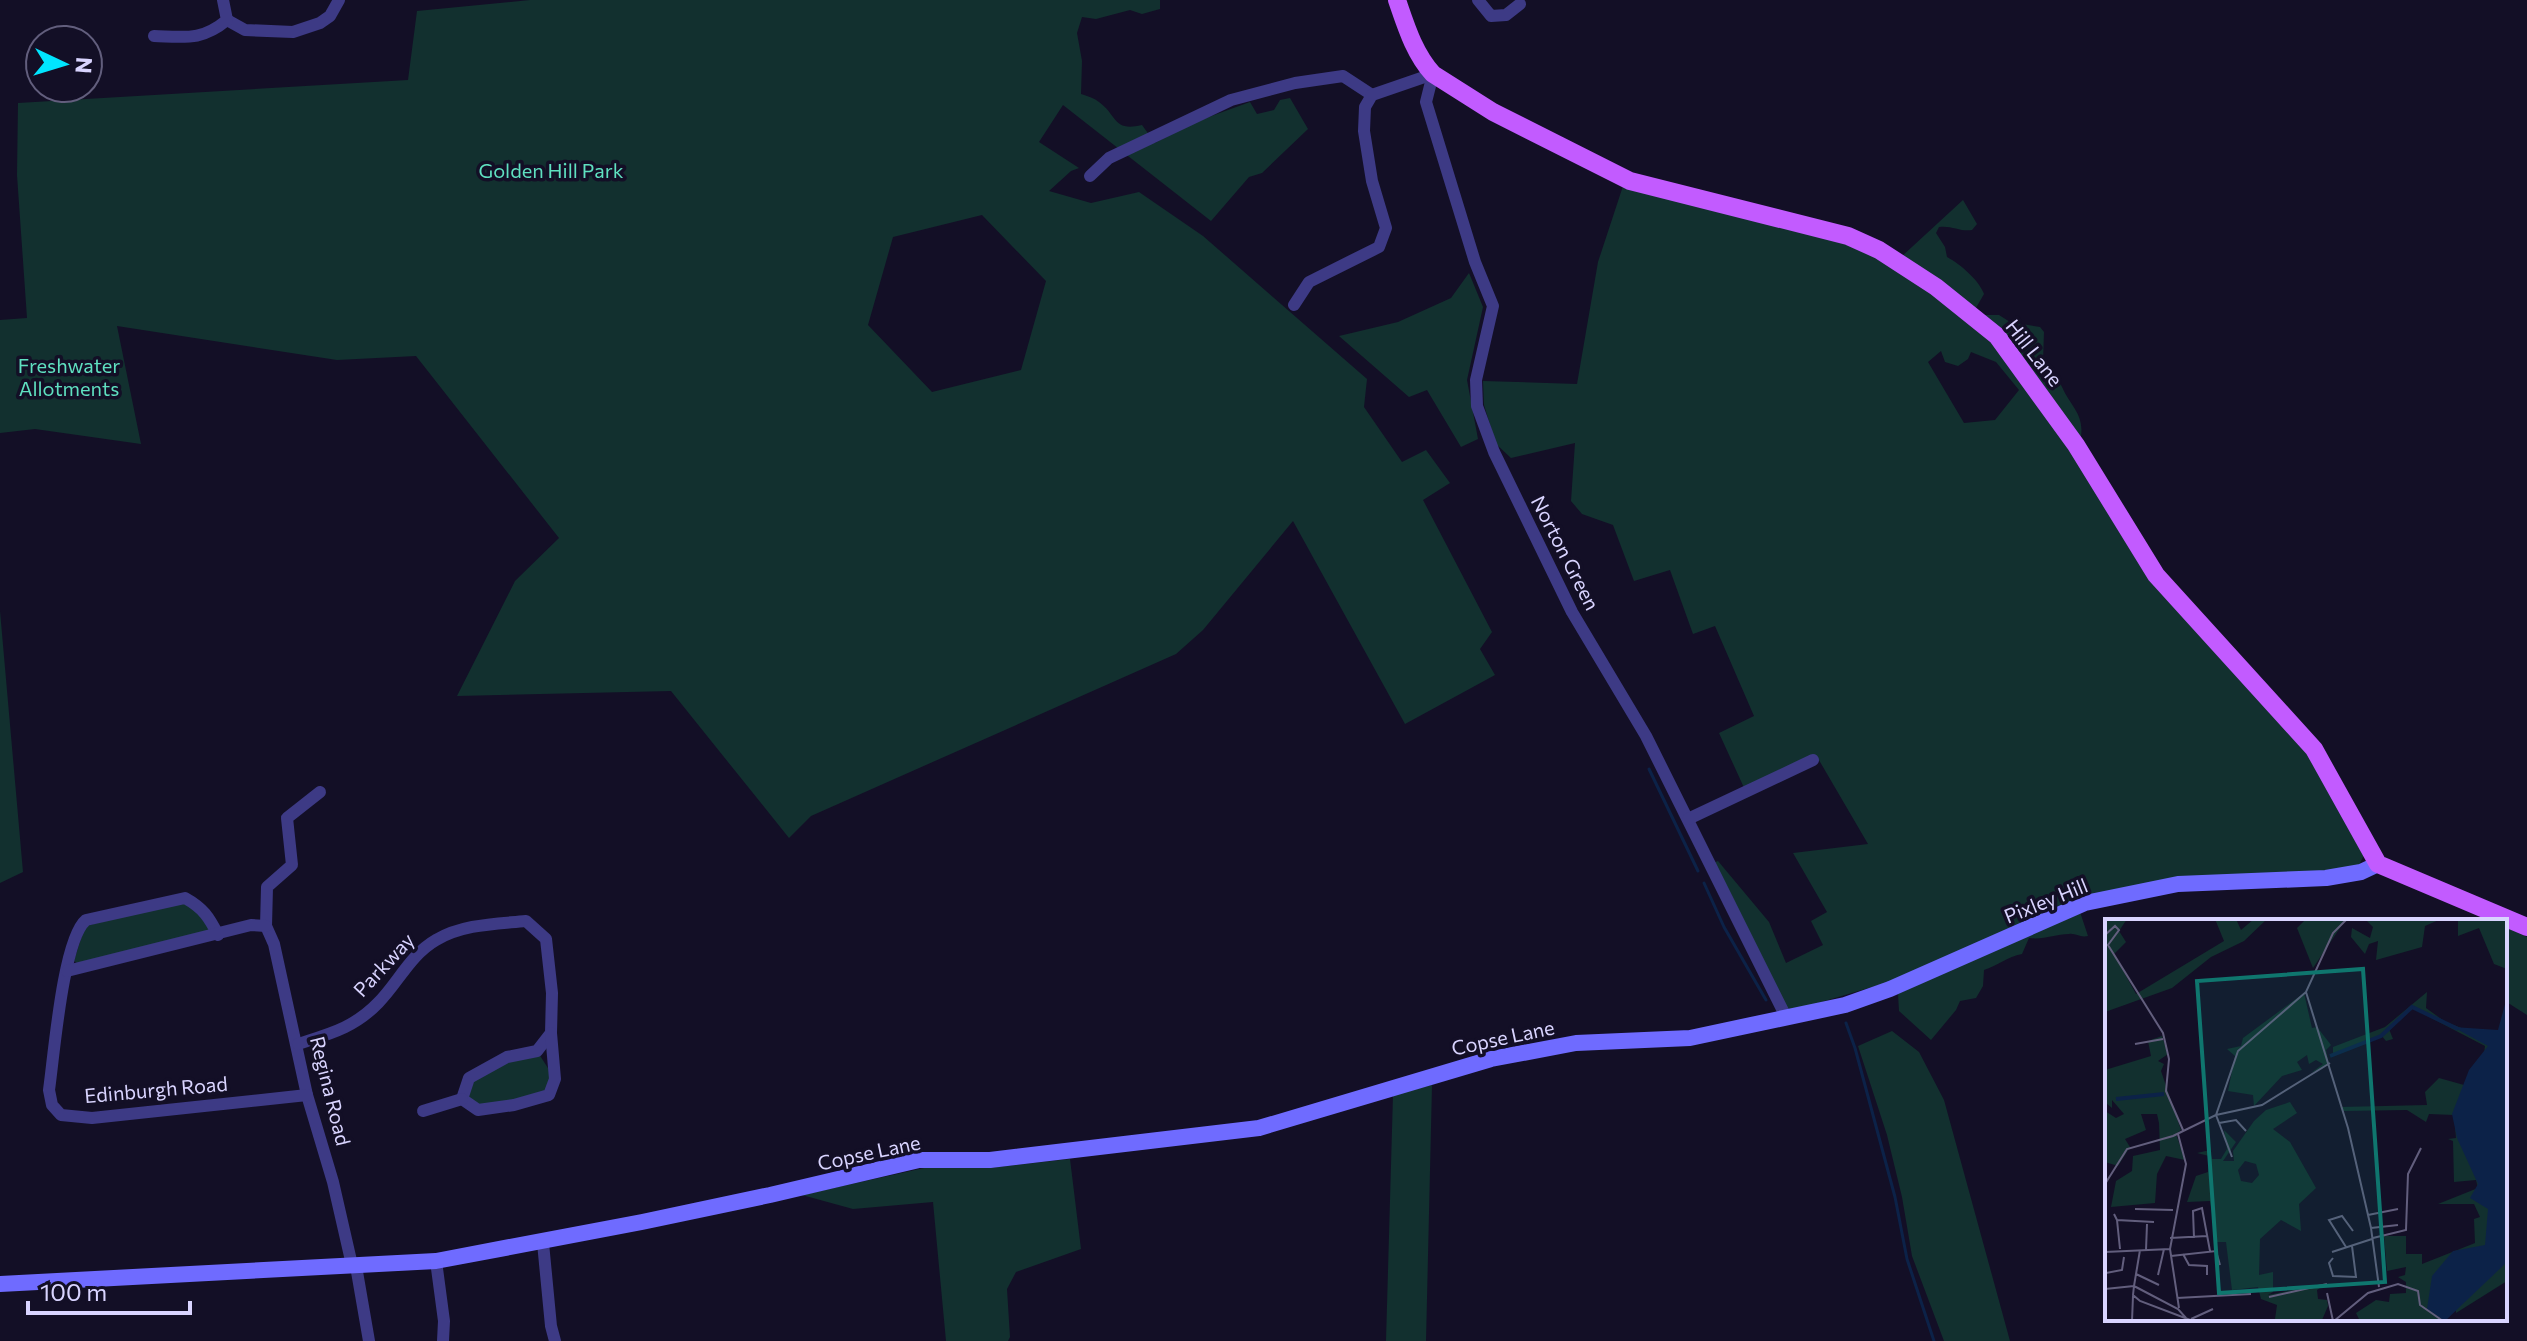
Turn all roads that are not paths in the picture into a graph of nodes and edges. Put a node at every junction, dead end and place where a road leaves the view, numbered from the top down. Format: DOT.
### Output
graph roads {
  1 [pos="223,0"];
  2 [pos="339,0"];
  3 [pos="1397,0"];
  4 [pos="1478,0"];
  5 [pos="1520,4"];
  6 [pos="227,20"];
  7 [pos="154,36"];
  8 [pos="1433,74"];
  9 [pos="1372,95"];
  10 [pos="1090,176"];
  11 [pos="1294,305"];
  12 [pos="1813,760"];
  13 [pos="320,792"];
  14 [pos="273,816"];
  15 [pos="287,818"];
  16 [pos="1688,819"];
  17 [pos="2378,864"];
  18 [pos="266,926"];
  19 [pos="2527,927"];
  20 [pos="218,935"];
  21 [pos="67,971"];
  22 [pos="1787,1019"];
  23 [pos="551,1033"];
  24 [pos="298,1044"];
  25 [pos="307,1095"];
  26 [pos="462,1099"];
  27 [pos="423,1111"];
  28 [pos="543,1243"];
  29 [pos="436,1261"];
  30 [pos="354,1266"];
  31 [pos="0,1284"];
  32 [pos="369,1341"];
  33 [pos="443,1341"];
  34 [pos="555,1341"];
  1 -- 6 [label="street"];
  2 -- 6 [label="street"];
  3 -- 8 [label="main road"];
  4 -- 5 [label="street"];
  6 -- 7 [label="street"];
  8 -- 9 [label="street"];
  8 -- 16 [label="street, Norton Green"];
  8 -- 17 [label="main road, Hill Lane"];
  9 -- 10 [label="street"];
  9 -- 11 [label="street"];
  12 -- 16 [label="street"];
  13 -- 15 [label="street"];
  14 -- 15 [label="street"];
  15 -- 18 [label="street"];
  16 -- 22 [label="street, Norton Green"];
  17 -- 19 [label="main road"];
  17 -- 22 [label="street, Pixley Hill"];
  18 -- 20 [label="street"];
  18 -- 24 [label="street, Regina Road"];
  20 -- 21 [label="street"];
  20 -- 21 [label="street, Edinburgh Road"];
  21 -- 25 [label="street, Edinburgh Road"];
  22 -- 28 [label="street, Copse Lane"];
  23 -- 24 [label="street, Parkway"];
  23 -- 26 [label="street"];
  23 -- 26 [label="street, Parkway"];
  24 -- 25 [label="street, Regina Road"];
  25 -- 30 [label="street, Regina Road"];
  26 -- 27 [label="street, Parkway"];
  28 -- 29 [label="street, Copse Lane"];
  28 -- 34 [label="street"];
  29 -- 30 [label="street, Copse Lane"];
  29 -- 33 [label="street"];
  30 -- 31 [label="street, Copse Lane"];
  30 -- 32 [label="street, Regina Road"];
}
